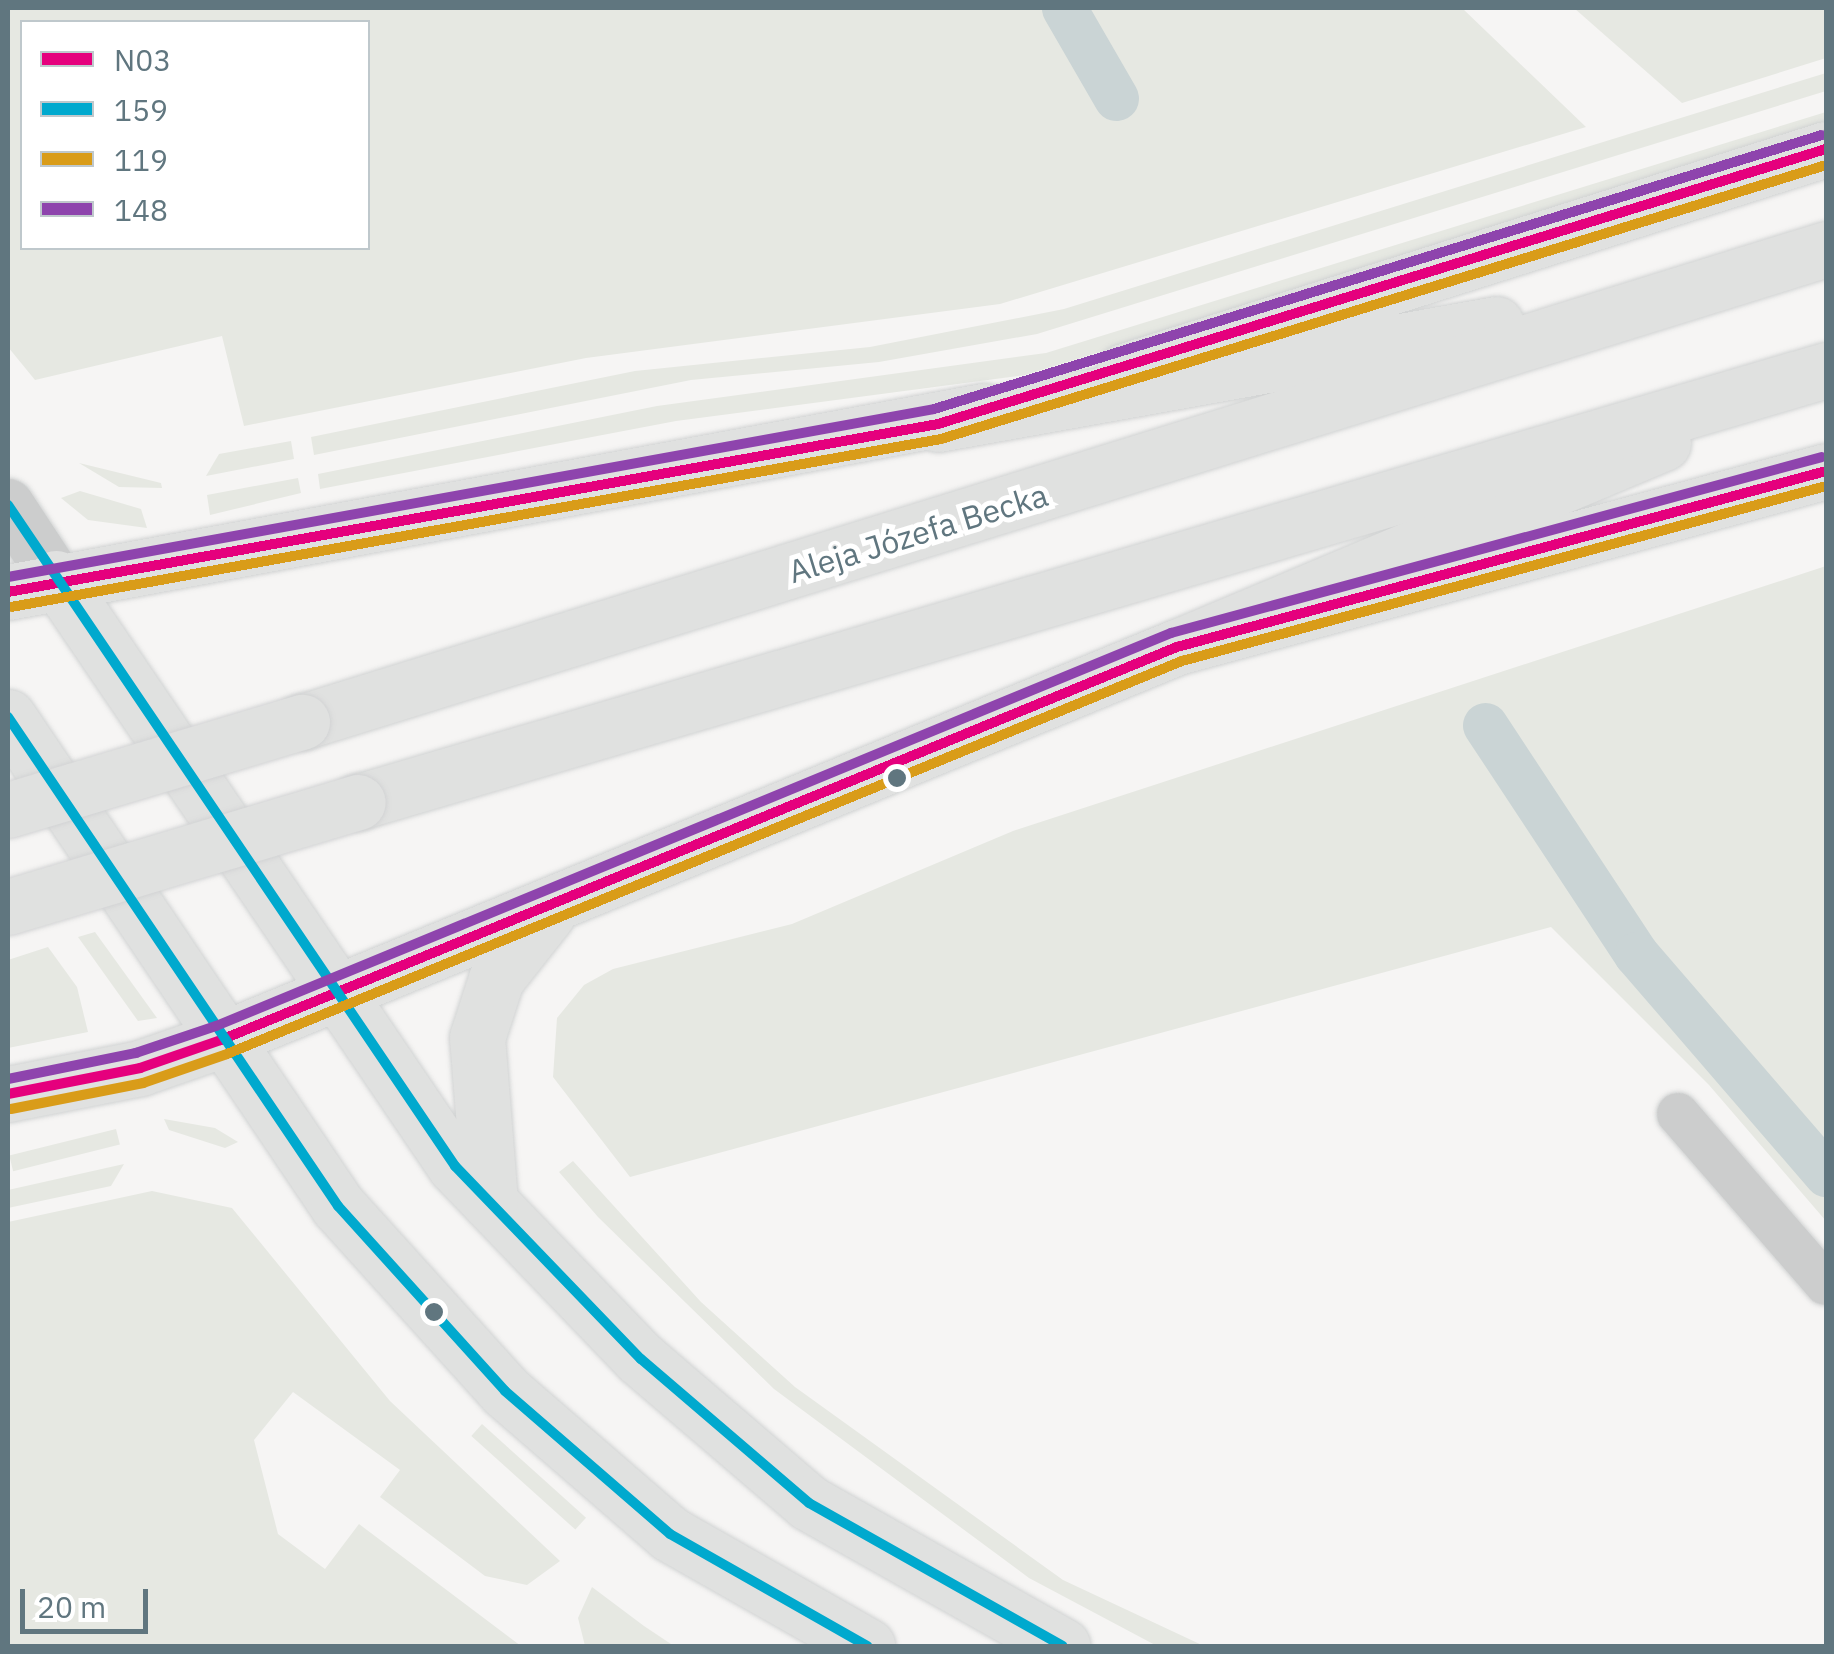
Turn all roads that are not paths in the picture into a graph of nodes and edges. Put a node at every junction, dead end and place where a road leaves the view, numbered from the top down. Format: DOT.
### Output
graph roads {
  1 [pos="1826,148"];
  2 [pos="1826,249"];
  3 [pos="1705,286"];
  4 [pos="1825,370"];
  5 [pos="938,424"];
  6 [pos="1826,471"];
  7 [pos="8,504"];
  8 [pos="32,585"];
  9 [pos="1177,646"];
  10 [pos="8,717"];
  11 [pos="8,810"];
  12 [pos="8,907"];
  13 [pos="554,907"];
  14 [pos="339,993"];
  15 [pos="222,1040"];
  16 [pos="8,1094"];
  17 [pos="1678,1114"];
  18 [pos="490,1202"];
  19 [pos="1826,1284"];
  20 [pos="867,1646"];
  21 [pos="1063,1646"];
  1 -- 5 [label="main road"];
  2 -- 3 [label="main road, Aleja Józefa Becka"];
  3 -- 5 [label="main road"];
  3 -- 11 [label="main road, Aleja Józefa Becka, bridge"];
  4 -- 9 [label="main road"];
  4 -- 12 [label="main road, bridge"];
  5 -- 8 [label="main road"];
  6 -- 9 [label="main road"];
  7 -- 8 [label="street"];
  8 -- 14 [label="main road"];
  9 -- 13 [label="main road"];
  10 -- 15 [label="main road"];
  13 -- 14 [label="main road"];
  13 -- 18 [label="main road"];
  14 -- 15 [label="main road"];
  14 -- 18 [label="main road"];
  15 -- 16 [label="main road"];
  15 -- 20 [label="main road"];
  17 -- 19 [label="street"];
  18 -- 21 [label="main road"];
}
